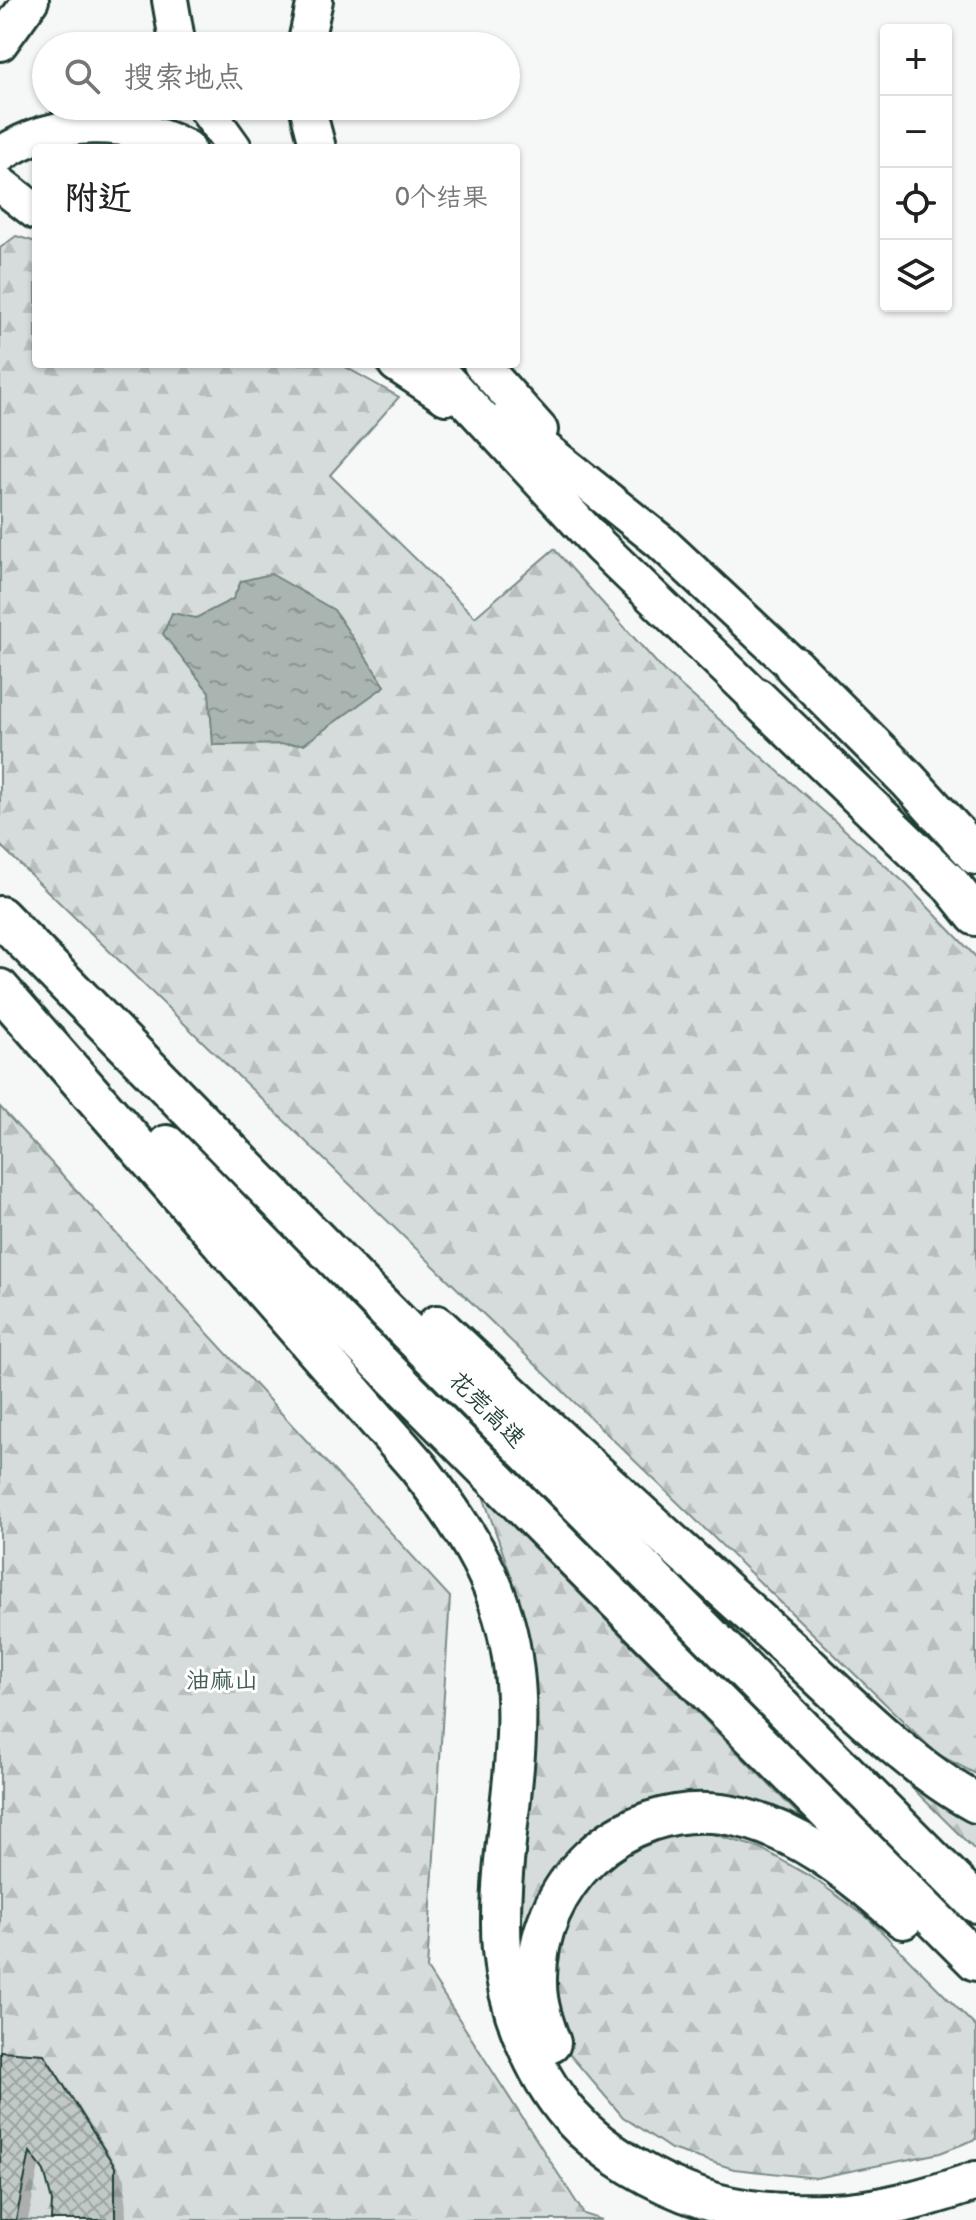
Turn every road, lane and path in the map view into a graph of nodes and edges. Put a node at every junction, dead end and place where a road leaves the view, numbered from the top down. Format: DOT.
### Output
graph roads {
  1 [pos="31,0"];
  2 [pos="170,0"];
  3 [pos="315,0"];
  4 [pos="176,32"];
  5 [pos="308,32"];
  6 [pos="0,43"];
  7 [pos="214,120"];
  8 [pos="311,120"];
  9 [pos="177,144"];
  10 [pos="231,144"];
  11 [pos="317,144"];
  12 [pos="0,155"];
  13 [pos="0,184"];
  14 [pos="32,209"];
  15 [pos="402,368"];
  16 [pos="436,368"];
  17 [pos="455,368"];
  18 [pos="485,368"];
  19 [pos="517,458"];
  20 [pos="594,490"];
  21 [pos="794,666"];
  22 [pos="757,698"];
  23 [pos="976,855"];
  24 [pos="0,907"];
  25 [pos="0,916"];
  26 [pos="976,916"];
  27 [pos="0,973"];
  28 [pos="0,989"];
  29 [pos="976,1803"];
  30 [pos="976,1903"];
  31 [pos="968,1965"];
  32 [pos="976,2160"];
  33 [pos="976,2181"];
  1 -- 6 [label="main road"];
  2 -- 4 [label="main road"];
  3 -- 5 [label="main road"];
  7 -- 10 [label="main road"];
  8 -- 11 [label="main road"];
  9 -- 12 [label="main road"];
  13 -- 14 [label="main road"];
  15 -- 19 [label="main road"];
  16 -- 19 [label="main road"];
  17 -- 20 [label="main road"];
  18 -- 20 [label="main road"];
  19 -- 22 [label="main road"];
  20 -- 21 [label="main road"];
  21 -- 23 [label="highway"];
  22 -- 26 [label="highway"];
  24 -- 29 [label="highway"];
  25 -- 30 [label="highway, 花莞高速"];
  27 -- 31 [label="highway, 花莞高速"];
  28 -- 33 [label="highway"];
  31 -- 32 [label="highway"];
}
